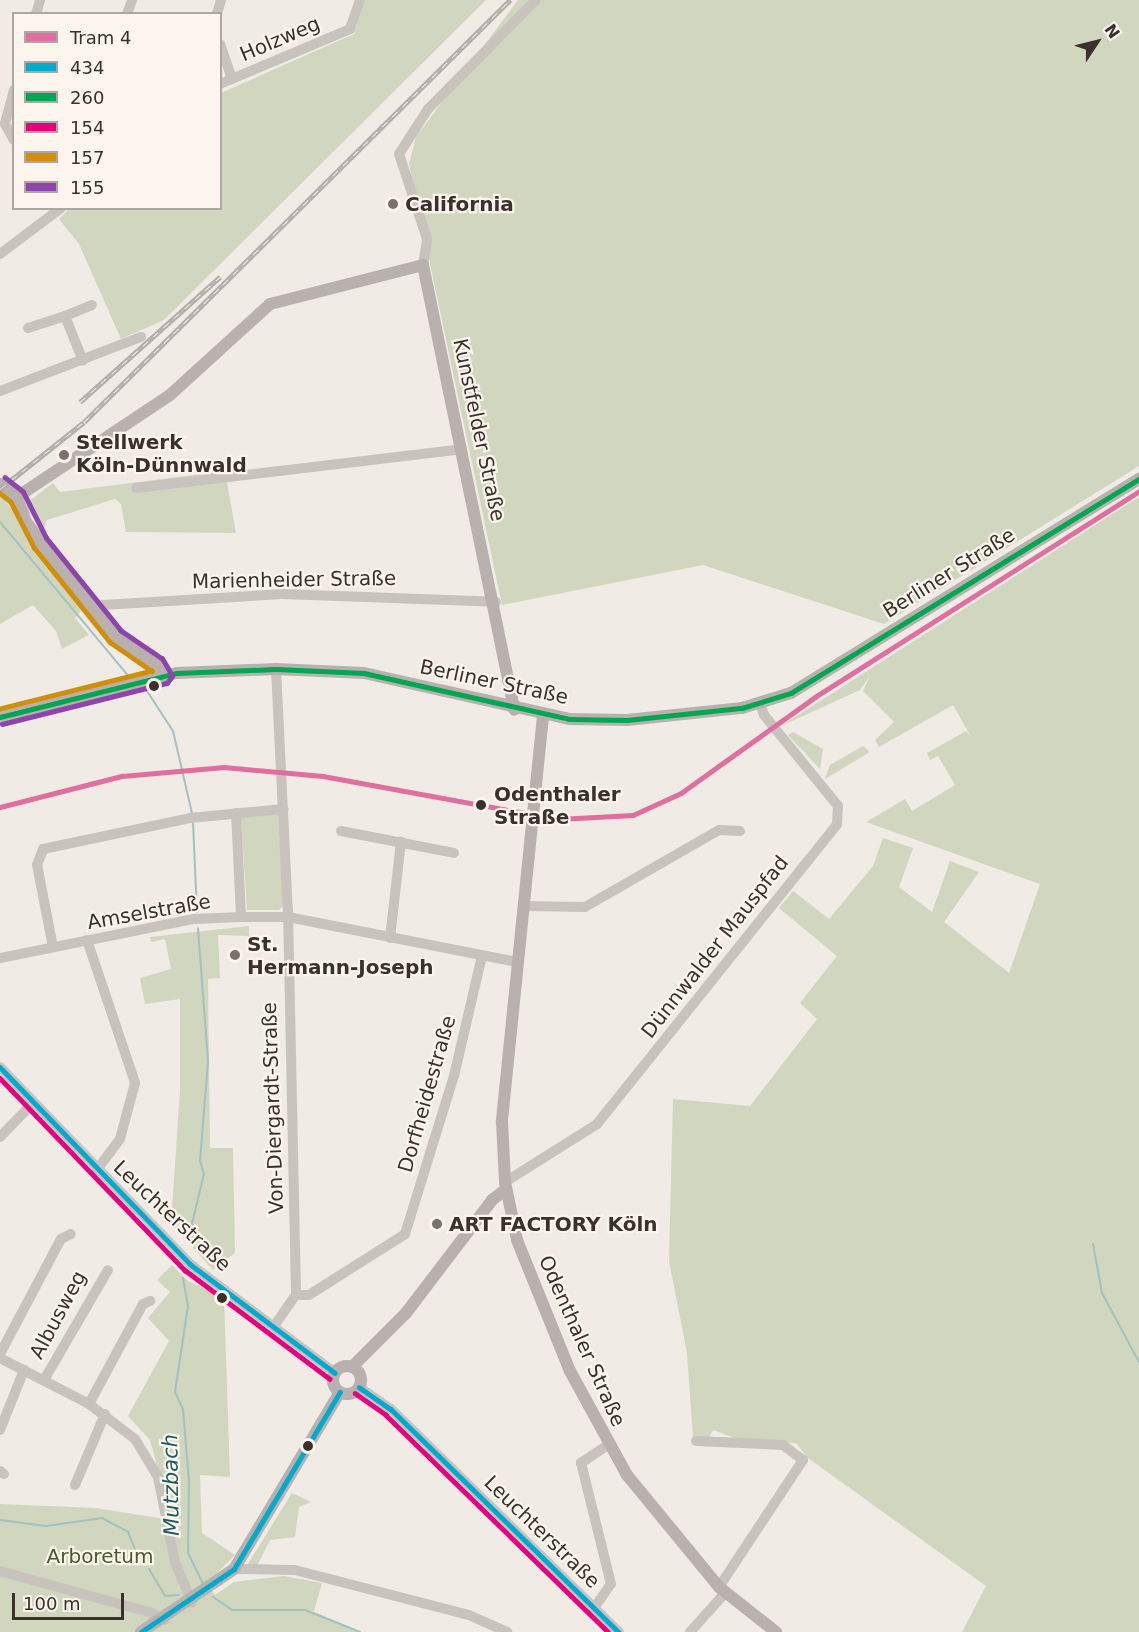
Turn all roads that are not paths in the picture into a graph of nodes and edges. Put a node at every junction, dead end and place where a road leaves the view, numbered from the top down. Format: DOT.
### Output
graph roads {
  1 [pos="360,0"];
  2 [pos="536,0"];
  3 [pos="222,50"];
  4 [pos="232,79"];
  5 [pos="222,83"];
  6 [pos="12,98"];
  7 [pos="12,136"];
  8 [pos="55,211"];
  9 [pos="0,254"];
  10 [pos="423,265"];
  11 [pos="92,305"];
  12 [pos="65,316"];
  13 [pos="28,328"];
  14 [pos="141,337"];
  15 [pos="83,361"];
  16 [pos="0,392"];
  17 [pos="462,449"];
  18 [pos="1139,479"];
  19 [pos="0,484"];
  20 [pos="136,488"];
  21 [pos="17,497"];
  22 [pos="496,602"];
  23 [pos="94,611"];
  24 [pos="276,669"];
  25 [pos="165,676"];
  26 [pos="760,704"];
  27 [pos="514,710"];
  28 [pos="543,716"];
  29 [pos="0,717"];
  30 [pos="284,809"];
  31 [pos="236,813"];
  32 [pos="341,831"];
  33 [pos="740,831"];
  34 [pos="400,842"];
  35 [pos="454,853"];
  36 [pos="524,906"];
  37 [pos="241,917"];
  38 [pos="288,918"];
  39 [pos="390,938"];
  40 [pos="87,940"];
  41 [pos="53,947"];
  42 [pos="482,956"];
  43 [pos="0,958"];
  44 [pos="518,962"];
  45 [pos="0,1067"];
  46 [pos="33,1103"];
  47 [pos="0,1137"];
  48 [pos="97,1170"];
  49 [pos="506,1185"];
  50 [pos="71,1234"];
  51 [pos="108,1270"];
  52 [pos="296,1295"];
  53 [pos="150,1301"];
  54 [pos="274,1326"];
  55 [pos="0,1356"];
  56 [pos="352,1367"];
  57 [pos="24,1370"];
  58 [pos="335,1373"];
  59 [pos="44,1380"];
  60 [pos="359,1387"];
  61 [pos="340,1392"];
  62 [pos="89,1404"];
  63 [pos="105,1414"];
  64 [pos="0,1430"];
  65 [pos="696,1441"];
  66 [pos="608,1445"];
  67 [pos="75,1485"];
  68 [pos="234,1569"];
  69 [pos="0,1571"];
  70 [pos="722,1590"];
  71 [pos="192,1603"];
  72 [pos="594,1608"];
  73 [pos="164,1620"];
  74 [pos="141,1632"];
  75 [pos="507,1632"];
  76 [pos="619,1632"];
  77 [pos="690,1632"];
  78 [pos="776,1632"];
  1 -- 4 [label="street, Holzweg"];
  2 -- 10 [label="street, Kunstfelder Straße"];
  3 -- 4 [label="street"];
  4 -- 5 [label="street, Holzweg"];
  6 -- 7 [label="street"];
  8 -- 9 [label="street"];
  10 -- 17 [label="main road, Kunstfelder Straße"];
  10 -- 21 [label="main road"];
  11 -- 12 [label="street"];
  12 -- 13 [label="street"];
  12 -- 15 [label="street"];
  14 -- 15 [label="street"];
  15 -- 16 [label="street"];
  17 -- 20 [label="street"];
  17 -- 22 [label="main road, Kunstfelder Straße"];
  18 -- 26 [label="main road, Berliner Straße"];
  19 -- 21 [label="main road"];
  21 -- 23 [label="main road"];
  22 -- 23 [label="street, Marienheider Straße"];
  22 -- 27 [label="main road, Kunstfelder Straße"];
  23 -- 25 [label="main road"];
  24 -- 25 [label="main road, Berliner Straße"];
  24 -- 27 [label="main road, Berliner Straße"];
  24 -- 30 [label="street, Von-Diergardt-Straße"];
  25 -- 29 [label="main road, Berliner Straße"];
  26 -- 28 [label="main road, Berliner Straße"];
  26 -- 49 [label="street, Dünnwalder Mauspfad"];
  27 -- 28 [label="main road, Berliner Straße"];
  28 -- 36 [label="main road, Odenthaler Straße"];
  30 -- 31 [label="street"];
  30 -- 38 [label="street, Von-Diergardt-Straße"];
  31 -- 37 [label="street"];
  31 -- 41 [label="street"];
  32 -- 34 [label="street"];
  33 -- 36 [label="street"];
  34 -- 35 [label="street"];
  34 -- 39 [label="street"];
  36 -- 44 [label="main road, Odenthaler Straße"];
  37 -- 38 [label="street, Amselstraße"];
  37 -- 40 [label="street, Amselstraße"];
  38 -- 39 [label="street, Amselstraße"];
  38 -- 52 [label="street, Von-Diergardt-Straße"];
  39 -- 42 [label="street, Amselstraße"];
  40 -- 41 [label="street, Amselstraße"];
  40 -- 48 [label="street"];
  41 -- 43 [label="street, Amselstraße"];
  42 -- 44 [label="street, Amselstraße"];
  42 -- 52 [label="street, Dorfheidestraße"];
  44 -- 49 [label="main road, Odenthaler Straße"];
  45 -- 46 [label="street, Leuchterstraße"];
  46 -- 47 [label="street"];
  46 -- 48 [label="street, Leuchterstraße"];
  48 -- 54 [label="street, Leuchterstraße"];
  49 -- 56 [label="main road, Dünnwalder Mauspfad"];
  49 -- 66 [label="main road, Odenthaler Straße"];
  50 -- 55 [label="street"];
  51 -- 59 [label="street, Albusweg"];
  52 -- 54 [label="street"];
  53 -- 62 [label="street"];
  54 -- 58 [label="street, Leuchterstraße"];
  55 -- 57 [label="street"];
  56 -- 58 [label="main road"];
  56 -- 60 [label="main road"];
  57 -- 59 [label="street"];
  57 -- 64 [label="street"];
  58 -- 61 [label="main road"];
  59 -- 62 [label="street"];
  60 -- 61 [label="main road"];
  60 -- 72 [label="street, Leuchterstraße"];
  61 -- 68 [label="main road"];
  62 -- 63 [label="street"];
  63 -- 67 [label="street"];
  63 -- 71 [label="street"];
  65 -- 70 [label="street"];
  66 -- 70 [label="main road, Odenthaler Straße"];
  66 -- 72 [label="street"];
  68 -- 71 [label="main road"];
  68 -- 75 [label="street"];
  69 -- 73 [label="street"];
  70 -- 77 [label="street"];
  70 -- 78 [label="main road, Odenthaler Straße"];
  71 -- 73 [label="main road"];
  72 -- 76 [label="street, Leuchterstraße"];
  73 -- 74 [label="main road"];
}
